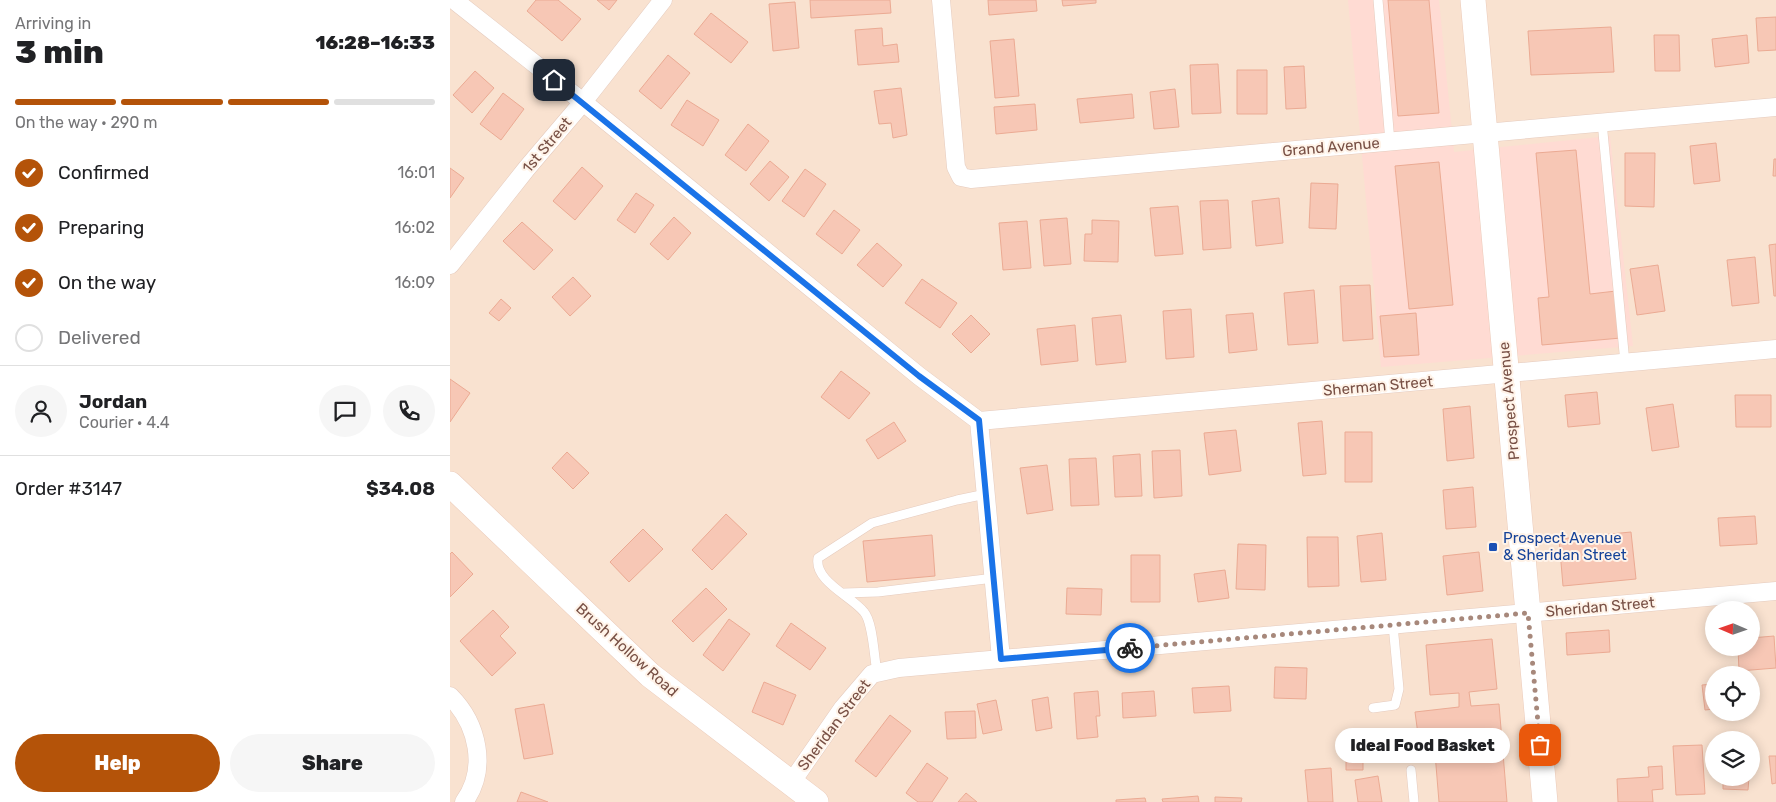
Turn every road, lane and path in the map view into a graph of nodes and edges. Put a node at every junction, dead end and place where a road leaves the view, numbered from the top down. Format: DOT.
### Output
graph roads {
  1 [pos="454,0"];
  2 [pos="663,0"];
  3 [pos="941,0"];
  4 [pos="1378,0"];
  5 [pos="1473,0"];
  6 [pos="583,102"];
  7 [pos="1776,107"];
  8 [pos="1602,122"];
  9 [pos="1484,133"];
  10 [pos="1390,142"];
  11 [pos="450,265"];
  12 [pos="1776,349"];
  13 [pos="1625,363"];
  14 [pos="1507,374"];
  15 [pos="979,420"];
  16 [pos="453,492"];
  17 [pos="986,494"];
  18 [pos="994,578"];
  19 [pos="1776,591"];
  20 [pos="844,593"];
  21 [pos="1528,613"];
  22 [pos="1394,625"];
  23 [pos="1001,659"];
  24 [pos="877,672"];
  25 [pos="450,696"];
  26 [pos="1373,708"];
  27 [pos="1411,770"];
  28 [pos="791,784"];
  29 [pos="464,802"];
  30 [pos="816,802"];
  31 [pos="1414,802"];
  32 [pos="1545,802"];
  1 -- 6 [label="street"];
  2 -- 6 [label="street, 1st Street"];
  3 -- 10 [label="street, Grand Avenue"];
  4 -- 10 [label="lane"];
  5 -- 9 [label="main road, Prospect Avenue"];
  6 -- 11 [label="street, 1st Street"];
  6 -- 15 [label="street"];
  7 -- 8 [label="street, Grand Avenue"];
  8 -- 9 [label="street, Grand Avenue"];
  8 -- 13 [label="lane"];
  9 -- 10 [label="street, Grand Avenue"];
  9 -- 14 [label="main road, Prospect Avenue"];
  12 -- 13 [label="street, Sherman Street"];
  13 -- 14 [label="street, Sherman Street"];
  14 -- 15 [label="street, Sherman Street"];
  14 -- 21 [label="main road, Prospect Avenue"];
  15 -- 17 [label="street"];
  16 -- 28 [label="main road, Brush Hollow Road"];
  17 -- 18 [label="street"];
  17 -- 20 [label="lane"];
  18 -- 20 [label="lane"];
  18 -- 23 [label="street"];
  19 -- 21 [label="street, Sheridan Street"];
  20 -- 24 [label="lane"];
  21 -- 22 [label="street, Sheridan Street"];
  21 -- 32 [label="main road, Prospect Avenue"];
  22 -- 23 [label="street, Sheridan Street"];
  22 -- 26 [label="lane"];
  23 -- 24 [label="street, Sheridan Street"];
  24 -- 28 [label="street, Sheridan Street"];
  25 -- 29 [label="street"];
  27 -- 31 [label="lane"];
  28 -- 30 [label="main road, Brush Hollow Road"];
}
